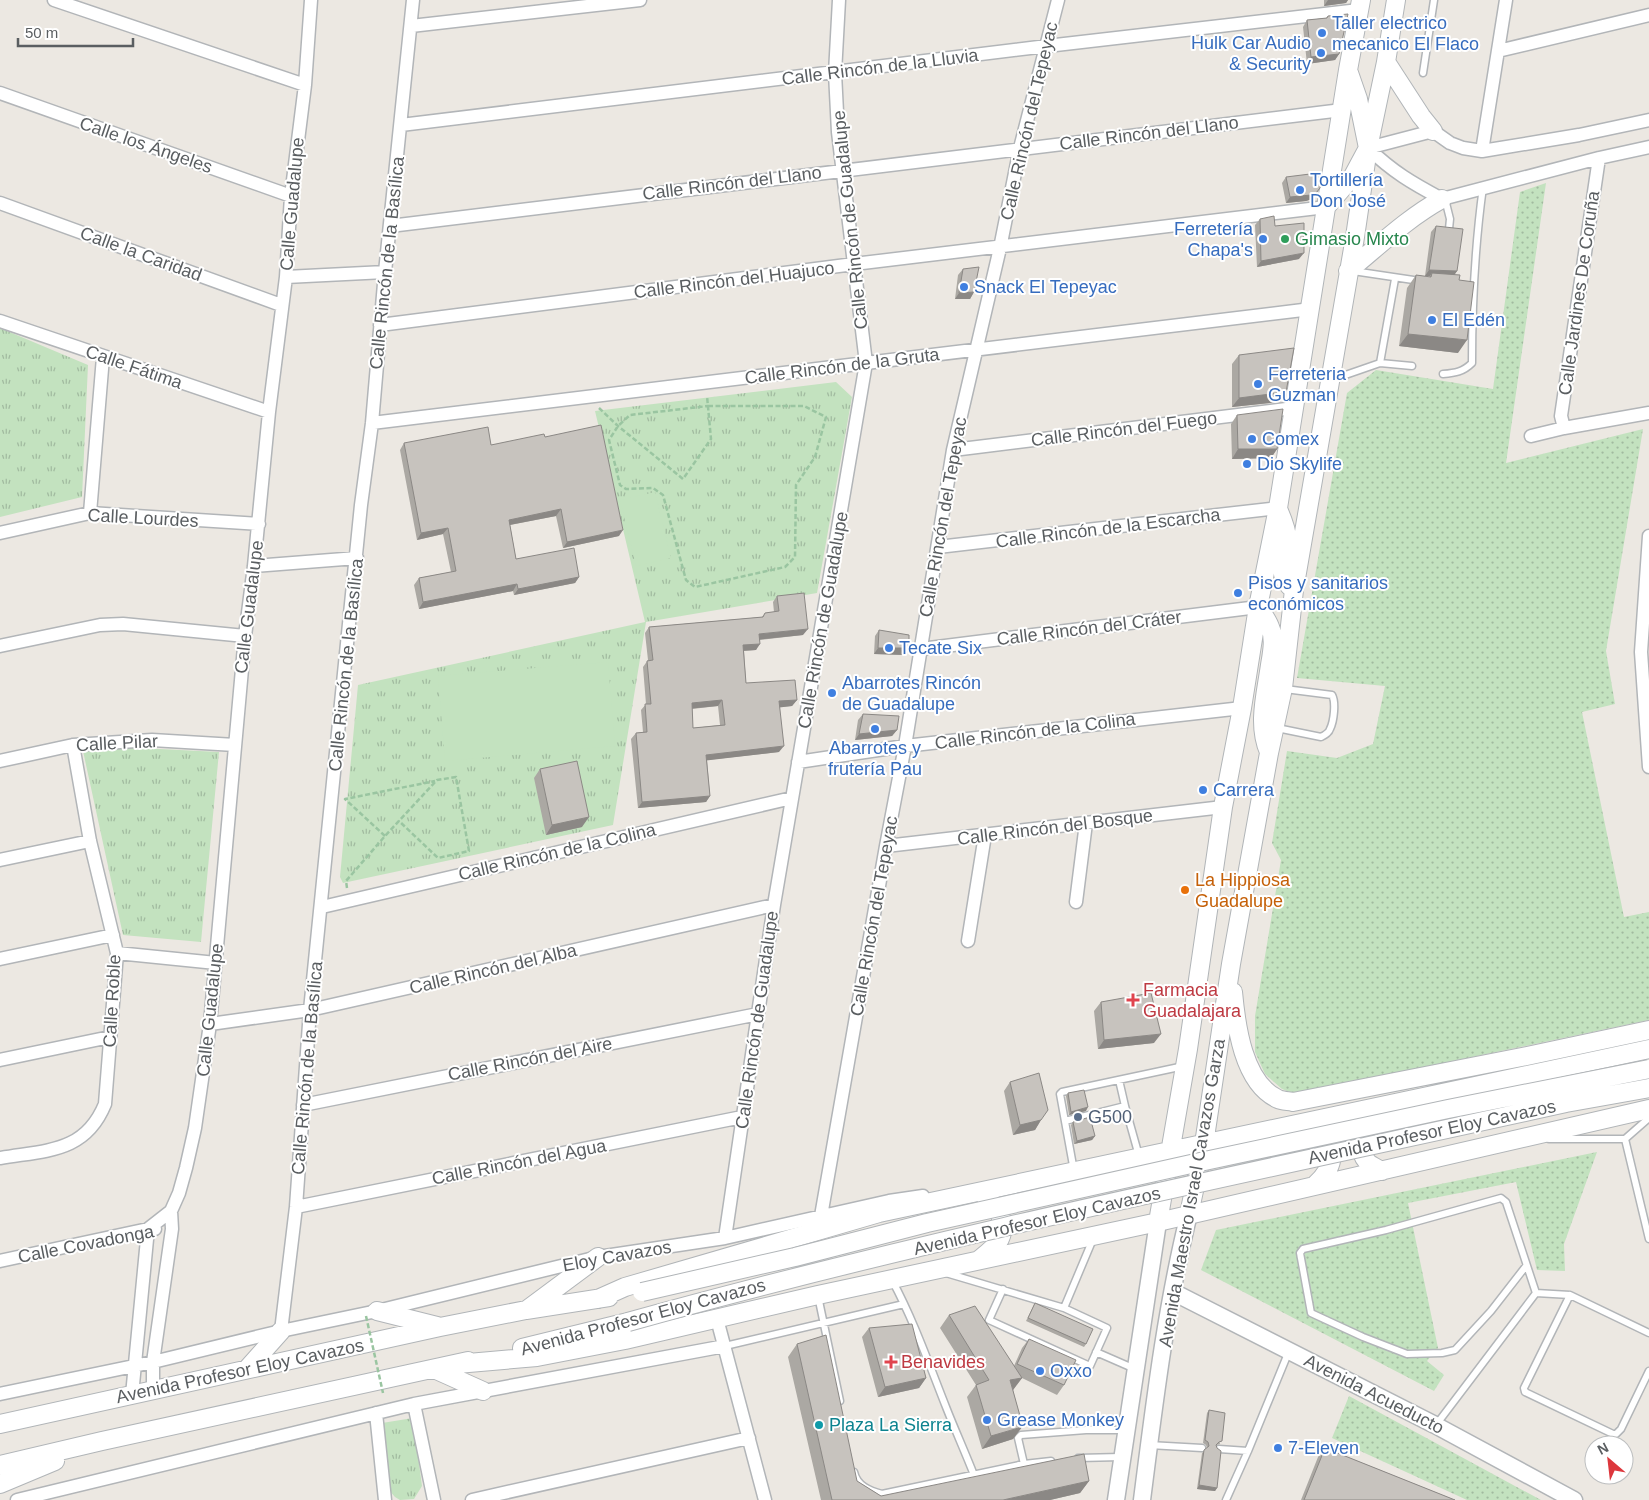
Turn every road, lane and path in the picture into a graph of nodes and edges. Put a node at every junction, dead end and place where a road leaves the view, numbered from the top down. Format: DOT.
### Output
graph roads {
  1 [pos="54,0"];
  2 [pos="311,0"];
  3 [pos="413,0"];
  4 [pos="640,0"];
  5 [pos="839,0"];
  6 [pos="1058,0"];
  7 [pos="1396,0"];
  8 [pos="1434,0"];
  9 [pos="1506,0"];
  10 [pos="1360,5"];
  11 [pos="1649,15"];
  12 [pos="411,26"];
  13 [pos="1047,46"];
  14 [pos="1498,51"];
  15 [pos="1386,62"];
  16 [pos="1348,70"];
  17 [pos="835,73"];
  18 [pos="1423,73"];
  19 [pos="305,85"];
  20 [pos="0,93"];
  21 [pos="1342,110"];
  22 [pos="1649,120"];
  23 [pos="401,125"];
  24 [pos="1433,131"];
  25 [pos="1649,147"];
  26 [pos="1020,148"];
  27 [pos="1368,148"];
  28 [pos="1482,151"];
  29 [pos="1599,158"];
  30 [pos="842,170"];
  31 [pos="1483,187"];
  32 [pos="291,196"];
  33 [pos="1443,199"];
  34 [pos="0,203"];
  35 [pos="1326,206"];
  36 [pos="390,226"];
  37 [pos="1449,229"];
  38 [pos="1000,248"];
  39 [pos="854,264"];
  40 [pos="1348,271"];
  41 [pos="385,272"];
  42 [pos="286,277"];
  43 [pos="1395,279"];
  44 [pos="1423,282"];
  45 [pos="1474,282"];
  46 [pos="1466,283"];
  47 [pos="281,305"];
  48 [pos="1311,309"];
  49 [pos="0,321"];
  50 [pos="380,325"];
  51 [pos="975,351"];
  52 [pos="103,356"];
  53 [pos="866,363"];
  54 [pos="1380,363"];
  55 [pos="1412,366"];
  56 [pos="1443,374"];
  57 [pos="1330,380"];
  58 [pos="705,382"];
  59 [pos="596,395"];
  60 [pos="708,406"];
  61 [pos="1294,408"];
  62 [pos="269,412"];
  63 [pos="1649,413"];
  64 [pos="372,423"];
  65 [pos="618,426"];
  66 [pos="1564,428"];
  67 [pos="1531,436"];
  68 [pos="953,450"];
  69 [pos="1278,508"];
  70 [pos="90,513"];
  71 [pos="259,524"];
  72 [pos="0,533"];
  73 [pos="1649,536"];
  74 [pos="938,547"];
  75 [pos="1648,554"];
  76 [pos="357,558"];
  77 [pos="254,566"];
  78 [pos="1294,590"];
  79 [pos="1258,607"];
  80 [pos="245,636"];
  81 [pos="0,646"];
  82 [pos="921,649"];
  83 [pos="1645,652"];
  84 [pos="1283,688"];
  85 [pos="1242,708"];
  86 [pos="1276,728"];
  87 [pos="73,745"];
  88 [pos="235,745"];
  89 [pos="905,746"];
  90 [pos="1269,753"];
  91 [pos="1649,759"];
  92 [pos="0,761"];
  93 [pos="798,762"];
  94 [pos="437,780"];
  95 [pos="792,798"];
  96 [pos="1223,807"];
  97 [pos="398,821"];
  98 [pos="1086,824"];
  99 [pos="985,835"];
  100 [pos="385,836"];
  101 [pos="90,841"];
  102 [pos="886,846"];
  103 [pos="0,860"];
  104 [pos="348,901"];
  105 [pos="1076,902"];
  106 [pos="774,905"];
  107 [pos="322,907"];
  108 [pos="114,935"];
  109 [pos="968,941"];
  110 [pos="117,953"];
  111 [pos="0,959"];
  112 [pos="216,963"];
  113 [pos="1231,964"];
  114 [pos="310,1010"];
  115 [pos="758,1014"];
  116 [pos="210,1024"];
  117 [pos="1649,1030"];
  118 [pos="110,1037"];
  119 [pos="1649,1049"];
  120 [pos="0,1060"];
  121 [pos="1185,1066"];
  122 [pos="1649,1070"];
  123 [pos="1119,1080"];
  124 [pos="1649,1088"];
  125 [pos="303,1105"];
  126 [pos="1125,1106"];
  127 [pos="1379,1107"];
  128 [pos="1649,1110"];
  129 [pos="742,1117"];
  130 [pos="1649,1118"];
  131 [pos="1065,1121"];
  132 [pos="1300,1123"];
  133 [pos="1525,1138"];
  134 [pos="1625,1139"];
  135 [pos="1204,1144"];
  136 [pos="1170,1151"];
  137 [pos="1139,1157"];
  138 [pos="0,1158"];
  139 [pos="1074,1171"];
  140 [pos="1382,1171"];
  141 [pos="1027,1180"];
  142 [pos="1315,1185"];
  143 [pos="961,1195"];
  144 [pos="296,1207"];
  145 [pos="171,1211"];
  146 [pos="1189,1214"];
  147 [pos="821,1216"];
  148 [pos="1158,1222"];
  149 [pos="148,1229"];
  150 [pos="172,1229"];
  151 [pos="1094,1234"];
  152 [pos="725,1238"];
  153 [pos="1649,1239"];
  154 [pos="1033,1248"];
  155 [pos="598,1257"];
  156 [pos="978,1260"];
  157 [pos="0,1261"];
  158 [pos="1526,1266"];
  159 [pos="936,1270"];
  160 [pos="892,1279"];
  161 [pos="1002,1289"];
  162 [pos="1173,1292"];
  163 [pos="1536,1292"];
  164 [pos="818,1295"];
  165 [pos="1570,1295"];
  166 [pos="598,1299"];
  167 [pos="904,1304"];
  168 [pos="1064,1308"];
  169 [pos="526,1310"];
  170 [pos="371,1314"];
  171 [pos="717,1318"];
  172 [pos="824,1323"];
  173 [pos="440,1327"];
  174 [pos="281,1331"];
  175 [pos="1649,1333"];
  176 [pos="725,1346"];
  177 [pos="1290,1350"];
  178 [pos="1096,1352"];
  179 [pos="153,1362"];
  180 [pos="457,1364"];
  181 [pos="136,1365"];
  182 [pos="248,1368"];
  183 [pos="434,1369"];
  184 [pos="1136,1369"];
  185 [pos="1649,1371"];
  186 [pos="152,1390"];
  187 [pos="483,1391"];
  188 [pos="383,1393"];
  189 [pos="0,1394"];
  190 [pos="132,1395"];
  191 [pos="414,1404"];
  192 [pos="376,1413"];
  193 [pos="842,1413"];
  194 [pos="0,1424"];
  195 [pos="1436,1425"];
  196 [pos="1126,1430"];
  197 [pos="749,1438"];
  198 [pos="102,1441"];
  199 [pos="1149,1445"];
  200 [pos="1202,1448"];
  201 [pos="1220,1449"];
  202 [pos="1248,1451"];
  203 [pos="1122,1457"];
  204 [pos="1058,1460"];
  205 [pos="1066,1460"];
  206 [pos="1024,1464"];
  207 [pos="0,1465"];
  208 [pos="854,1468"];
  209 [pos="974,1475"];
  210 [pos="0,1484"];
  211 [pos="17,1500"];
  212 [pos="385,1500"];
  213 [pos="434,1500"];
  214 [pos="472,1500"];
  215 [pos="765,1500"];
  216 [pos="1116,1500"];
  217 [pos="1142,1500"];
  218 [pos="1226,1500"];
  219 [pos="1574,1500"];
  1 -- 19 [label="street"];
  2 -- 19 [label="street, Calle Guadalupe"];
  3 -- 12 [label="street, Calle Rincón de la Basílica"];
  4 -- 12 [label="street"];
  5 -- 17 [label="street, Calle Rincón de Guadalupe"];
  6 -- 13 [label="street, Calle Rincón del Tepeyac"];
  7 -- 15 [label="main road, Avenida Maestro Israel Cavazos Garza"];
  8 -- 18 [label="lane"];
  9 -- 14 [label="street"];
  10 -- 13 [label="street, Calle Rincón de la Lluvia"];
  10 -- 16 [label="main road, Avenida Maestro Israel Cavazos Garza"];
  11 -- 14 [label="street"];
  12 -- 23 [label="street, Calle Rincón de la Basílica"];
  13 -- 17 [label="street, Calle Rincón de la Lluvia"];
  13 -- 26 [label="street, Calle Rincón del Tepeyac"];
  14 -- 28 [label="street"];
  15 -- 24 [label="main road"];
  15 -- 27 [label="main road, Avenida Maestro Israel Cavazos Garza"];
  16 -- 21 [label="main road, Avenida Maestro Israel Cavazos Garza"];
  16 -- 27 [label="main road"];
  17 -- 23 [label="street, Calle Rincón de la Lluvia"];
  17 -- 30 [label="street, Calle Rincón de Guadalupe"];
  19 -- 32 [label="street, Calle Guadalupe"];
  20 -- 32 [label="street, Calle los Ángeles"];
  21 -- 26 [label="street, Calle Rincón del Llano"];
  21 -- 35 [label="main road, Avenida Maestro Israel Cavazos Garza"];
  22 -- 28 [label="street"];
  23 -- 36 [label="street, Calle Rincón de la Basílica"];
  24 -- 27 [label="street"];
  24 -- 28 [label="street"];
  25 -- 29 [label="street"];
  26 -- 30 [label="street, Calle Rincón del Llano"];
  26 -- 38 [label="street, Calle Rincón del Tepeyac"];
  27 -- 33 [label="street"];
  27 -- 35 [label="main road"];
  27 -- 40 [label="main road, Avenida Maestro Israel Cavazos Garza"];
  29 -- 31 [label="street"];
  29 -- 66 [label="street, Calle Jardines De Coruña"];
  30 -- 36 [label="street, Calle Rincón del Llano"];
  30 -- 39 [label="street, Calle Rincón de Guadalupe"];
  31 -- 33 [label="street"];
  31 -- 45 [label="lane"];
  32 -- 42 [label="street, Calle Guadalupe"];
  33 -- 37 [label="lane"];
  33 -- 40 [label="main road"];
  34 -- 47 [label="street, Calle la Caridad"];
  35 -- 38 [label="street, Calle Rincón del Huajuco"];
  35 -- 48 [label="main road, Avenida Maestro Israel Cavazos Garza"];
  36 -- 41 [label="street, Calle Rincón de la Basílica"];
  38 -- 39 [label="street, Calle Rincón del Huajuco"];
  38 -- 51 [label="street, Calle Rincón del Tepeyac"];
  39 -- 50 [label="street, Calle Rincón del Huajuco"];
  39 -- 53 [label="street, Calle Rincón de Guadalupe"];
  40 -- 43 [label="lane"];
  40 -- 57 [label="main road, Avenida Maestro Israel Cavazos Garza"];
  41 -- 42 [label="street"];
  41 -- 50 [label="street, Calle Rincón de la Basílica"];
  42 -- 47 [label="street, Calle Guadalupe"];
  43 -- 44 [label="lane"];
  43 -- 54 [label="lane"];
  45 -- 46 [label="lane"];
  45 -- 56 [label="lane"];
  47 -- 62 [label="street, Calle Guadalupe"];
  48 -- 51 [label="street, Calle Rincón de la Gruta"];
  48 -- 61 [label="main road, Avenida Maestro Israel Cavazos Garza"];
  49 -- 52 [label="street, Calle Fátima"];
  50 -- 64 [label="street, Calle Rincón de la Basílica"];
  51 -- 53 [label="street, Calle Rincón de la Gruta"];
  51 -- 68 [label="street, Calle Rincón del Tepeyac"];
  52 -- 62 [label="street, Calle Fátima"];
  52 -- 70 [label="street"];
  53 -- 58 [label="street, Calle Rincón de la Gruta"];
  53 -- 93 [label="street, Calle Rincón de Guadalupe"];
  54 -- 55 [label="lane"];
  54 -- 57 [label="lane"];
  57 -- 78 [label="main road, Avenida Maestro Israel Cavazos Garza"];
  58 -- 59 [label="street, Calle Rincón de la Gruta"];
  58 -- 60 [label="path"];
  59 -- 64 [label="street, Calle Rincón de la Gruta"];
  59 -- 65 [label="path"];
  60 -- 65 [label="path"];
  60 -- 65 [label="path"];
  60 -- 65 [label="path"];
  61 -- 68 [label="street, Calle Rincón del Fuego"];
  61 -- 69 [label="main road, Avenida Maestro Israel Cavazos Garza"];
  62 -- 71 [label="street, Calle Guadalupe"];
  63 -- 66 [label="street"];
  64 -- 76 [label="street, Calle Rincón de la Basílica"];
  66 -- 67 [label="street"];
  68 -- 74 [label="street, Calle Rincón del Tepeyac"];
  69 -- 74 [label="street, Calle Rincón de la Escarcha"];
  69 -- 78 [label="main road"];
  69 -- 79 [label="main road, Avenida Maestro Israel Cavazos Garza"];
  70 -- 71 [label="street, Calle Lourdes"];
  70 -- 72 [label="street, Calle Lourdes"];
  71 -- 77 [label="street, Calle Guadalupe"];
  73 -- 75 [label="street"];
  74 -- 82 [label="street, Calle Rincón del Tepeyac"];
  75 -- 83 [label="street"];
  76 -- 77 [label="street"];
  76 -- 107 [label="street, Calle Rincón de la Basílica"];
  77 -- 80 [label="street, Calle Guadalupe"];
  78 -- 84 [label="main road, Avenida Maestro Israel Cavazos Garza"];
  79 -- 82 [label="street, Calle Rincón del Cráter"];
  79 -- 85 [label="main road, Avenida Maestro Israel Cavazos Garza"];
  79 -- 90 [label="main road"];
  80 -- 81 [label="street"];
  80 -- 88 [label="street, Calle Guadalupe"];
  82 -- 89 [label="street, Calle Rincón del Tepeyac"];
  83 -- 91 [label="street"];
  84 -- 86 [label="main road, Avenida Maestro Israel Cavazos Garza"];
  84 -- 86 [label="lane"];
  85 -- 89 [label="street, Calle Rincón de la Colina"];
  85 -- 96 [label="main road, Avenida Maestro Israel Cavazos Garza"];
  86 -- 90 [label="main road, Avenida Maestro Israel Cavazos Garza"];
  87 -- 88 [label="street, Calle Pilar"];
  87 -- 92 [label="street, Calle Pilar"];
  87 -- 101 [label="street, Calle Roble"];
  88 -- 112 [label="street, Calle Guadalupe"];
  89 -- 93 [label="street, Calle Rincón de la Colina"];
  89 -- 102 [label="street, Calle Rincón del Tepeyac"];
  90 -- 113 [label="main road, Avenida Maestro Israel Cavazos Garza"];
  93 -- 95 [label="street, Calle Rincón de Guadalupe"];
  94 -- 97 [label="path"];
  94 -- 97 [label="path"];
  94 -- 100 [label="path"];
  95 -- 104 [label="street, Calle Rincón de la Colina"];
  95 -- 106 [label="street, Calle Rincón de Guadalupe"];
  96 -- 98 [label="street, Calle Rincón del Bosque"];
  96 -- 121 [label="main road, Avenida Maestro Israel Cavazos Garza"];
  97 -- 100 [label="path"];
  98 -- 99 [label="street, Calle Rincón del Bosque"];
  98 -- 105 [label="street"];
  99 -- 102 [label="street, Calle Rincón del Bosque"];
  99 -- 109 [label="street"];
  100 -- 104 [label="path"];
  101 -- 103 [label="street"];
  101 -- 108 [label="street, Calle Roble"];
  102 -- 147 [label="street, Calle Rincón del Tepeyac"];
  104 -- 107 [label="street, Calle Rincón de la Colina"];
  106 -- 114 [label="street, Calle Rincón del Alba"];
  106 -- 115 [label="street, Calle Rincón de Guadalupe"];
  107 -- 114 [label="street, Calle Rincón de la Basílica"];
  108 -- 110 [label="street, Calle Roble"];
  108 -- 111 [label="street"];
  110 -- 112 [label="street"];
  110 -- 118 [label="street, Calle Roble"];
  112 -- 116 [label="street, Calle Guadalupe"];
  113 -- 117 [label="main road"];
  113 -- 135 [label="main road, Avenida Maestro Israel Cavazos Garza"];
  114 -- 116 [label="street, Calle Rincón del Alba"];
  114 -- 125 [label="street, Calle Rincón de la Basílica"];
  115 -- 125 [label="street, Calle Rincón del Aire"];
  115 -- 129 [label="street, Calle Rincón de Guadalupe"];
  116 -- 145 [label="street, Calle Guadalupe"];
  118 -- 120 [label="street"];
  118 -- 138 [label="street, Calle Roble"];
  119 -- 127 [label="main road, Avenida Profesor Eloy Cavazos"];
  121 -- 123 [label="lane"];
  121 -- 136 [label="main road, Avenida Maestro Israel Cavazos Garza"];
  122 -- 166 [label="main road, Avenida Profesor Eloy Cavazos, bridge"];
  123 -- 126 [label="lane"];
  123 -- 131 [label="lane"];
  124 -- 180 [label="main road, Avenida Profesor Eloy Cavazos, bridge"];
  125 -- 144 [label="street, Calle Rincón de la Basílica"];
  126 -- 131 [label="lane"];
  126 -- 137 [label="lane"];
  127 -- 132 [label="main road, Avenida Profesor Eloy Cavazos"];
  127 -- 140 [label="main road"];
  128 -- 133 [label="main road, Avenida Profesor Eloy Cavazos"];
  129 -- 144 [label="street, Calle Rincón del Agua"];
  129 -- 152 [label="street, Calle Rincón de Guadalupe"];
  130 -- 134 [label="lane"];
  131 -- 139 [label="lane"];
  132 -- 135 [label="main road, Avenida Profesor Eloy Cavazos"];
  132 -- 142 [label="main road"];
  133 -- 134 [label="lane"];
  133 -- 140 [label="main road, Avenida Profesor Eloy Cavazos"];
  134 -- 153 [label="lane"];
  135 -- 136 [label="main road, Avenida Profesor Eloy Cavazos"];
  135 -- 146 [label="main road, Avenida Maestro Israel Cavazos Garza"];
  136 -- 137 [label="main road, Avenida Profesor Eloy Cavazos"];
  136 -- 148 [label="main road, Avenida Maestro Israel Cavazos Garza"];
  137 -- 139 [label="main road, Avenida Profesor Eloy Cavazos"];
  139 -- 141 [label="main road, Avenida Profesor Eloy Cavazos"];
  140 -- 142 [label="main road, Avenida Profesor Eloy Cavazos"];
  141 -- 143 [label="main road, Avenida Profesor Eloy Cavazos"];
  141 -- 154 [label="main road"];
  142 -- 146 [label="main road, Avenida Profesor Eloy Cavazos"];
  143 -- 147 [label="street, Eloy Cavazos"];
  143 -- 156 [label="main road"];
  143 -- 166 [label="main road, Avenida Profesor Eloy Cavazos"];
  144 -- 174 [label="street, Calle Rincón de la Basílica"];
  145 -- 149 [label="street, Calle Guadalupe"];
  145 -- 150 [label="street, Calle Guadalupe"];
  146 -- 148 [label="main road, Avenida Profesor Eloy Cavazos"];
  146 -- 162 [label="street, Avenida Maestro Israel Cavazos Garza"];
  147 -- 152 [label="street, Eloy Cavazos"];
  148 -- 151 [label="main road, Avenida Profesor Eloy Cavazos"];
  148 -- 184 [label="street, Avenida Maestro Israel Cavazos Garza"];
  149 -- 150 [label="street, Calle Covadonga"];
  149 -- 157 [label="street, Calle Covadonga"];
  149 -- 181 [label="street"];
  150 -- 179 [label="street, Calle Guadalupe"];
  151 -- 154 [label="main road, Avenida Profesor Eloy Cavazos"];
  151 -- 168 [label="lane"];
  152 -- 155 [label="street, Eloy Cavazos"];
  154 -- 156 [label="main road, Avenida Profesor Eloy Cavazos"];
  155 -- 169 [label="main road"];
  155 -- 170 [label="street, Eloy Cavazos"];
  156 -- 159 [label="main road, Avenida Profesor Eloy Cavazos"];
  158 -- 158 [label="lane"];
  158 -- 163 [label="lane"];
  159 -- 160 [label="main road, Avenida Profesor Eloy Cavazos"];
  159 -- 161 [label="lane"];
  160 -- 164 [label="main road, Avenida Profesor Eloy Cavazos"];
  160 -- 167 [label="lane"];
  161 -- 168 [label="lane"];
  161 -- 178 [label="lane"];
  162 -- 177 [label="street, Avenida Acueducto"];
  162 -- 199 [label="street, Avenida Maestro Israel Cavazos Garza"];
  163 -- 165 [label="lane"];
  163 -- 195 [label="lane"];
  164 -- 171 [label="main road, Avenida Profesor Eloy Cavazos"];
  164 -- 172 [label="lane"];
  165 -- 175 [label="lane"];
  165 -- 185 [label="lane"];
  166 -- 169 [label="main road, Avenida Profesor Eloy Cavazos"];
  167 -- 172 [label="lane"];
  167 -- 209 [label="lane"];
  168 -- 178 [label="lane"];
  169 -- 173 [label="main road, Avenida Profesor Eloy Cavazos"];
  170 -- 173 [label="main road"];
  170 -- 174 [label="street, Eloy Cavazos"];
  170 -- 188 [label="path, bridge"];
  171 -- 176 [label="street"];
  171 -- 180 [label="main road, Avenida Profesor Eloy Cavazos"];
  172 -- 176 [label="lane"];
  172 -- 193 [label="lane"];
  173 -- 182 [label="main road, Avenida Profesor Eloy Cavazos"];
  174 -- 179 [label="street, Eloy Cavazos"];
  174 -- 182 [label="main road"];
  176 -- 187 [label="street"];
  176 -- 197 [label="street"];
  177 -- 195 [label="street, Avenida Acueducto"];
  177 -- 202 [label="lane"];
  178 -- 184 [label="lane"];
  179 -- 181 [label="street, Eloy Cavazos"];
  179 -- 186 [label="street, Calle Guadalupe"];
  180 -- 183 [label="main road, Avenida Profesor Eloy Cavazos"];
  181 -- 189 [label="street, Eloy Cavazos"];
  181 -- 190 [label="street"];
  182 -- 186 [label="main road, Avenida Profesor Eloy Cavazos"];
  183 -- 187 [label="main road"];
  183 -- 198 [label="main road, Avenida Profesor Eloy Cavazos"];
  184 -- 196 [label="street, Avenida Maestro Israel Cavazos Garza"];
  186 -- 190 [label="main road, Avenida Profesor Eloy Cavazos"];
  187 -- 191 [label="street"];
  190 -- 194 [label="main road, Avenida Profesor Eloy Cavazos"];
  191 -- 192 [label="street"];
  191 -- 213 [label="street"];
  192 -- 211 [label="street"];
  192 -- 212 [label="street"];
  195 -- 219 [label="street, Avenida Acueducto"];
  196 -- 203 [label="street, Avenida Maestro Israel Cavazos Garza"];
  196 -- 206 [label="lane"];
  197 -- 214 [label="street"];
  197 -- 215 [label="street"];
  198 -- 207 [label="main road, Avenida Profesor Eloy Cavazos"];
  198 -- 210 [label="main road"];
  199 -- 200 [label="lane"];
  199 -- 217 [label="street, Avenida Maestro Israel Cavazos Garza"];
  201 -- 202 [label="lane"];
  202 -- 218 [label="lane"];
  203 -- 205 [label="lane"];
  203 -- 216 [label="street, Avenida Maestro Israel Cavazos Garza"];
  204 -- 206 [label="lane"];
  206 -- 209 [label="lane"];
  208 -- 209 [label="lane"];
}
